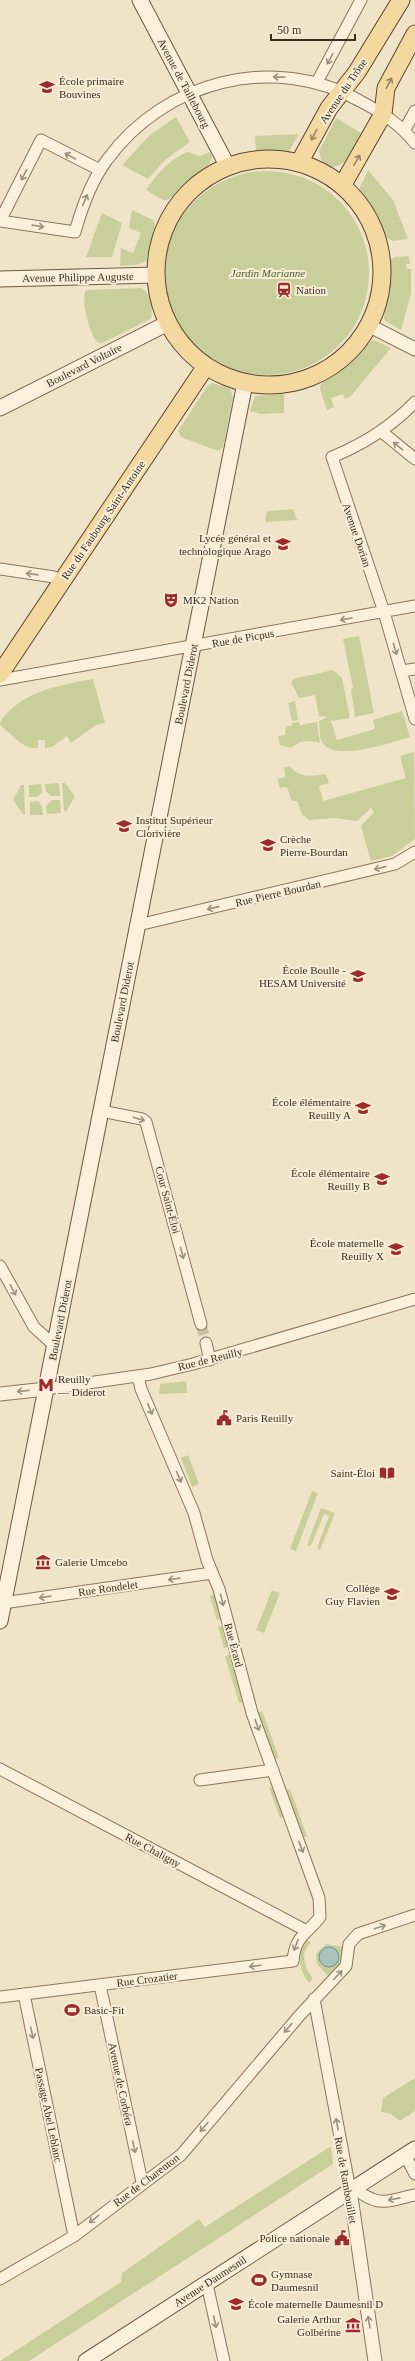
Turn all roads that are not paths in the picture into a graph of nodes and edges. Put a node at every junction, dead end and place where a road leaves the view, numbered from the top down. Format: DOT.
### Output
graph roads {
  1 [pos="140,0"];
  2 [pos="361,0"];
  3 [pos="401,0"];
  4 [pos="415,34"];
  5 [pos="317,82"];
  6 [pos="344,92"];
  7 [pos="189,93"];
  8 [pos="415,111"];
  9 [pos="383,114"];
  10 [pos="404,131"];
  11 [pos="415,143"];
  12 [pos="299,163"];
  13 [pos="228,167"];
  14 [pos="100,170"];
  15 [pos="342,186"];
  16 [pos="0,221"];
  17 [pos="156,275"];
  18 [pos="0,279"];
  19 [pos="168,323"];
  20 [pos="368,325"];
  21 [pos="415,349"];
  22 [pos="206,366"];
  23 [pos="245,383"];
  24 [pos="415,402"];
  25 [pos="0,408"];
  26 [pos="382,432"];
  27 [pos="415,459"];
  28 [pos="0,569"];
  29 [pos="62,582"];
  30 [pos="415,606"];
  31 [pos="384,612"];
  32 [pos="194,647"];
  33 [pos="415,669"];
  34 [pos="402,671"];
  35 [pos="0,674"];
  36 [pos="0,680"];
  37 [pos="415,719"];
  38 [pos="415,852"];
  39 [pos="138,925"];
  40 [pos="101,1111"];
  41 [pos="0,1266"];
  42 [pos="415,1299"];
  43 [pos="201,1324"];
  44 [pos="206,1343"];
  45 [pos="55,1346"];
  46 [pos="210,1360"];
  47 [pos="138,1376"];
  48 [pos="46,1389"];
  49 [pos="0,1394"];
  50 [pos="212,1573"];
  51 [pos="3,1603"];
  52 [pos="0,1621"];
  53 [pos="0,1769"];
  54 [pos="272,1770"];
  55 [pos="200,1780"];
  56 [pos="415,1915"];
  57 [pos="305,1930"];
  58 [pos="100,1985"];
  59 [pos="24,1994"];
  60 [pos="0,1997"];
  61 [pos="314,1999"];
  62 [pos="410,2152"];
  63 [pos="415,2174"];
  64 [pos="142,2182"];
  65 [pos="350,2190"];
  66 [pos="415,2195"];
  67 [pos="74,2236"];
  68 [pos="0,2279"];
  69 [pos="207,2284"];
  70 [pos="86,2361"];
  71 [pos="224,2361"];
  72 [pos="375,2361"];
  1 -- 7 [label="main road, Avenue de Taillebourg"];
  2 -- 5 [label="street, one-way"];
  3 -- 6 [label="main road, Avenue du Trône"];
  9 -- 4 [label="main road, one-way"];
  5 -- 6 [label="street"];
  5 -- 7 [label="street, one-way"];
  6 -- 9 [label="street"];
  6 -- 12 [label="main road, Avenue du Trône, one-way"];
  7 -- 13 [label="main road, Avenue de Taillebourg"];
  7 -- 14 [label="street"];
  8 -- 10 [label="street"];
  9 -- 10 [label="street"];
  15 -- 9 [label="main road, one-way"];
  10 -- 11 [label="street"];
  12 -- 13 [label="main road"];
  12 -- 15 [label="main road"];
  13 -- 17 [label="main road"];
  16 -- 14 [label="street, one-way"];
  14 -- 16 [label="street, one-way"];
  15 -- 20 [label="main road"];
  17 -- 18 [label="main road, Avenue Philippe Auguste"];
  17 -- 19 [label="main road"];
  19 -- 22 [label="main road"];
  19 -- 25 [label="main road, Boulevard Voltaire"];
  20 -- 21 [label="street"];
  20 -- 23 [label="main road"];
  22 -- 23 [label="main road"];
  22 -- 29 [label="main road, Rue du Faubourg Saint-Antoine"];
  23 -- 32 [label="main road, Boulevard Diderot"];
  24 -- 26 [label="street"];
  27 -- 26 [label="street, one-way"];
  26 -- 31 [label="street, Avenue Dorian"];
  29 -- 28 [label="street, one-way"];
  29 -- 35 [label="main road, Rue du Faubourg Saint-Antoine"];
  30 -- 31 [label="street, Rue de Picpus"];
  31 -- 32 [label="street, Rue de Picpus, one-way"];
  31 -- 34 [label="street, Avenue Dorian, one-way"];
  32 -- 36 [label="street, Rue de Picpus"];
  32 -- 39 [label="main road, Boulevard Diderot"];
  33 -- 34 [label="street"];
  34 -- 37 [label="street, Avenue Dorian"];
  38 -- 39 [label="street, Rue Pierre Bourdan, one-way"];
  39 -- 40 [label="main road, Boulevard Diderot"];
  40 -- 43 [label="street, Cour Saint-Éloi, one-way"];
  40 -- 45 [label="main road, Boulevard Diderot"];
  41 -- 45 [label="street, one-way"];
  42 -- 46 [label="street, Rue de Reuilly"];
  44 -- 46 [label="street"];
  45 -- 48 [label="main road, Boulevard Diderot"];
  46 -- 47 [label="street, Rue de Reuilly"];
  47 -- 48 [label="street, Rue de Reuilly"];
  47 -- 50 [label="street, Rue Érard, one-way"];
  48 -- 49 [label="street, Rue de Reuilly, one-way"];
  48 -- 51 [label="main road, Boulevard Diderot"];
  50 -- 51 [label="street, Rue Rondelet, one-way"];
  50 -- 54 [label="street, Rue Érard, one-way"];
  51 -- 52 [label="main road, Boulevard Diderot"];
  53 -- 57 [label="street, Rue Chaligny"];
  54 -- 55 [label="street"];
  54 -- 57 [label="street, Rue Érard, one-way"];
  61 -- 56 [label="street, Rue de Charenton, one-way"];
  57 -- 58 [label="street, Rue Crozatier, one-way"];
  58 -- 59 [label="street, Rue Crozatier"];
  58 -- 64 [label="street, Avenue de Corbéra, one-way"];
  59 -- 60 [label="street, Rue Crozatier"];
  59 -- 67 [label="street, Passage Abel Leblanc, one-way"];
  61 -- 64 [label="street, Rue de Charenton, one-way"];
  65 -- 61 [label="street, Rue de Rambouillet, one-way"];
  62 -- 63 [label="street"];
  62 -- 65 [label="main road, Avenue Daumesnil"];
  64 -- 67 [label="street, Rue de Charenton, one-way"];
  66 -- 65 [label="street, one-way"];
  65 -- 69 [label="main road, Avenue Daumesnil"];
  72 -- 65 [label="street, Rue de Rambouillet, one-way"];
  67 -- 68 [label="street, Rue de Charenton"];
  69 -- 70 [label="main road, Avenue Daumesnil"];
  69 -- 71 [label="street, one-way"];
}
